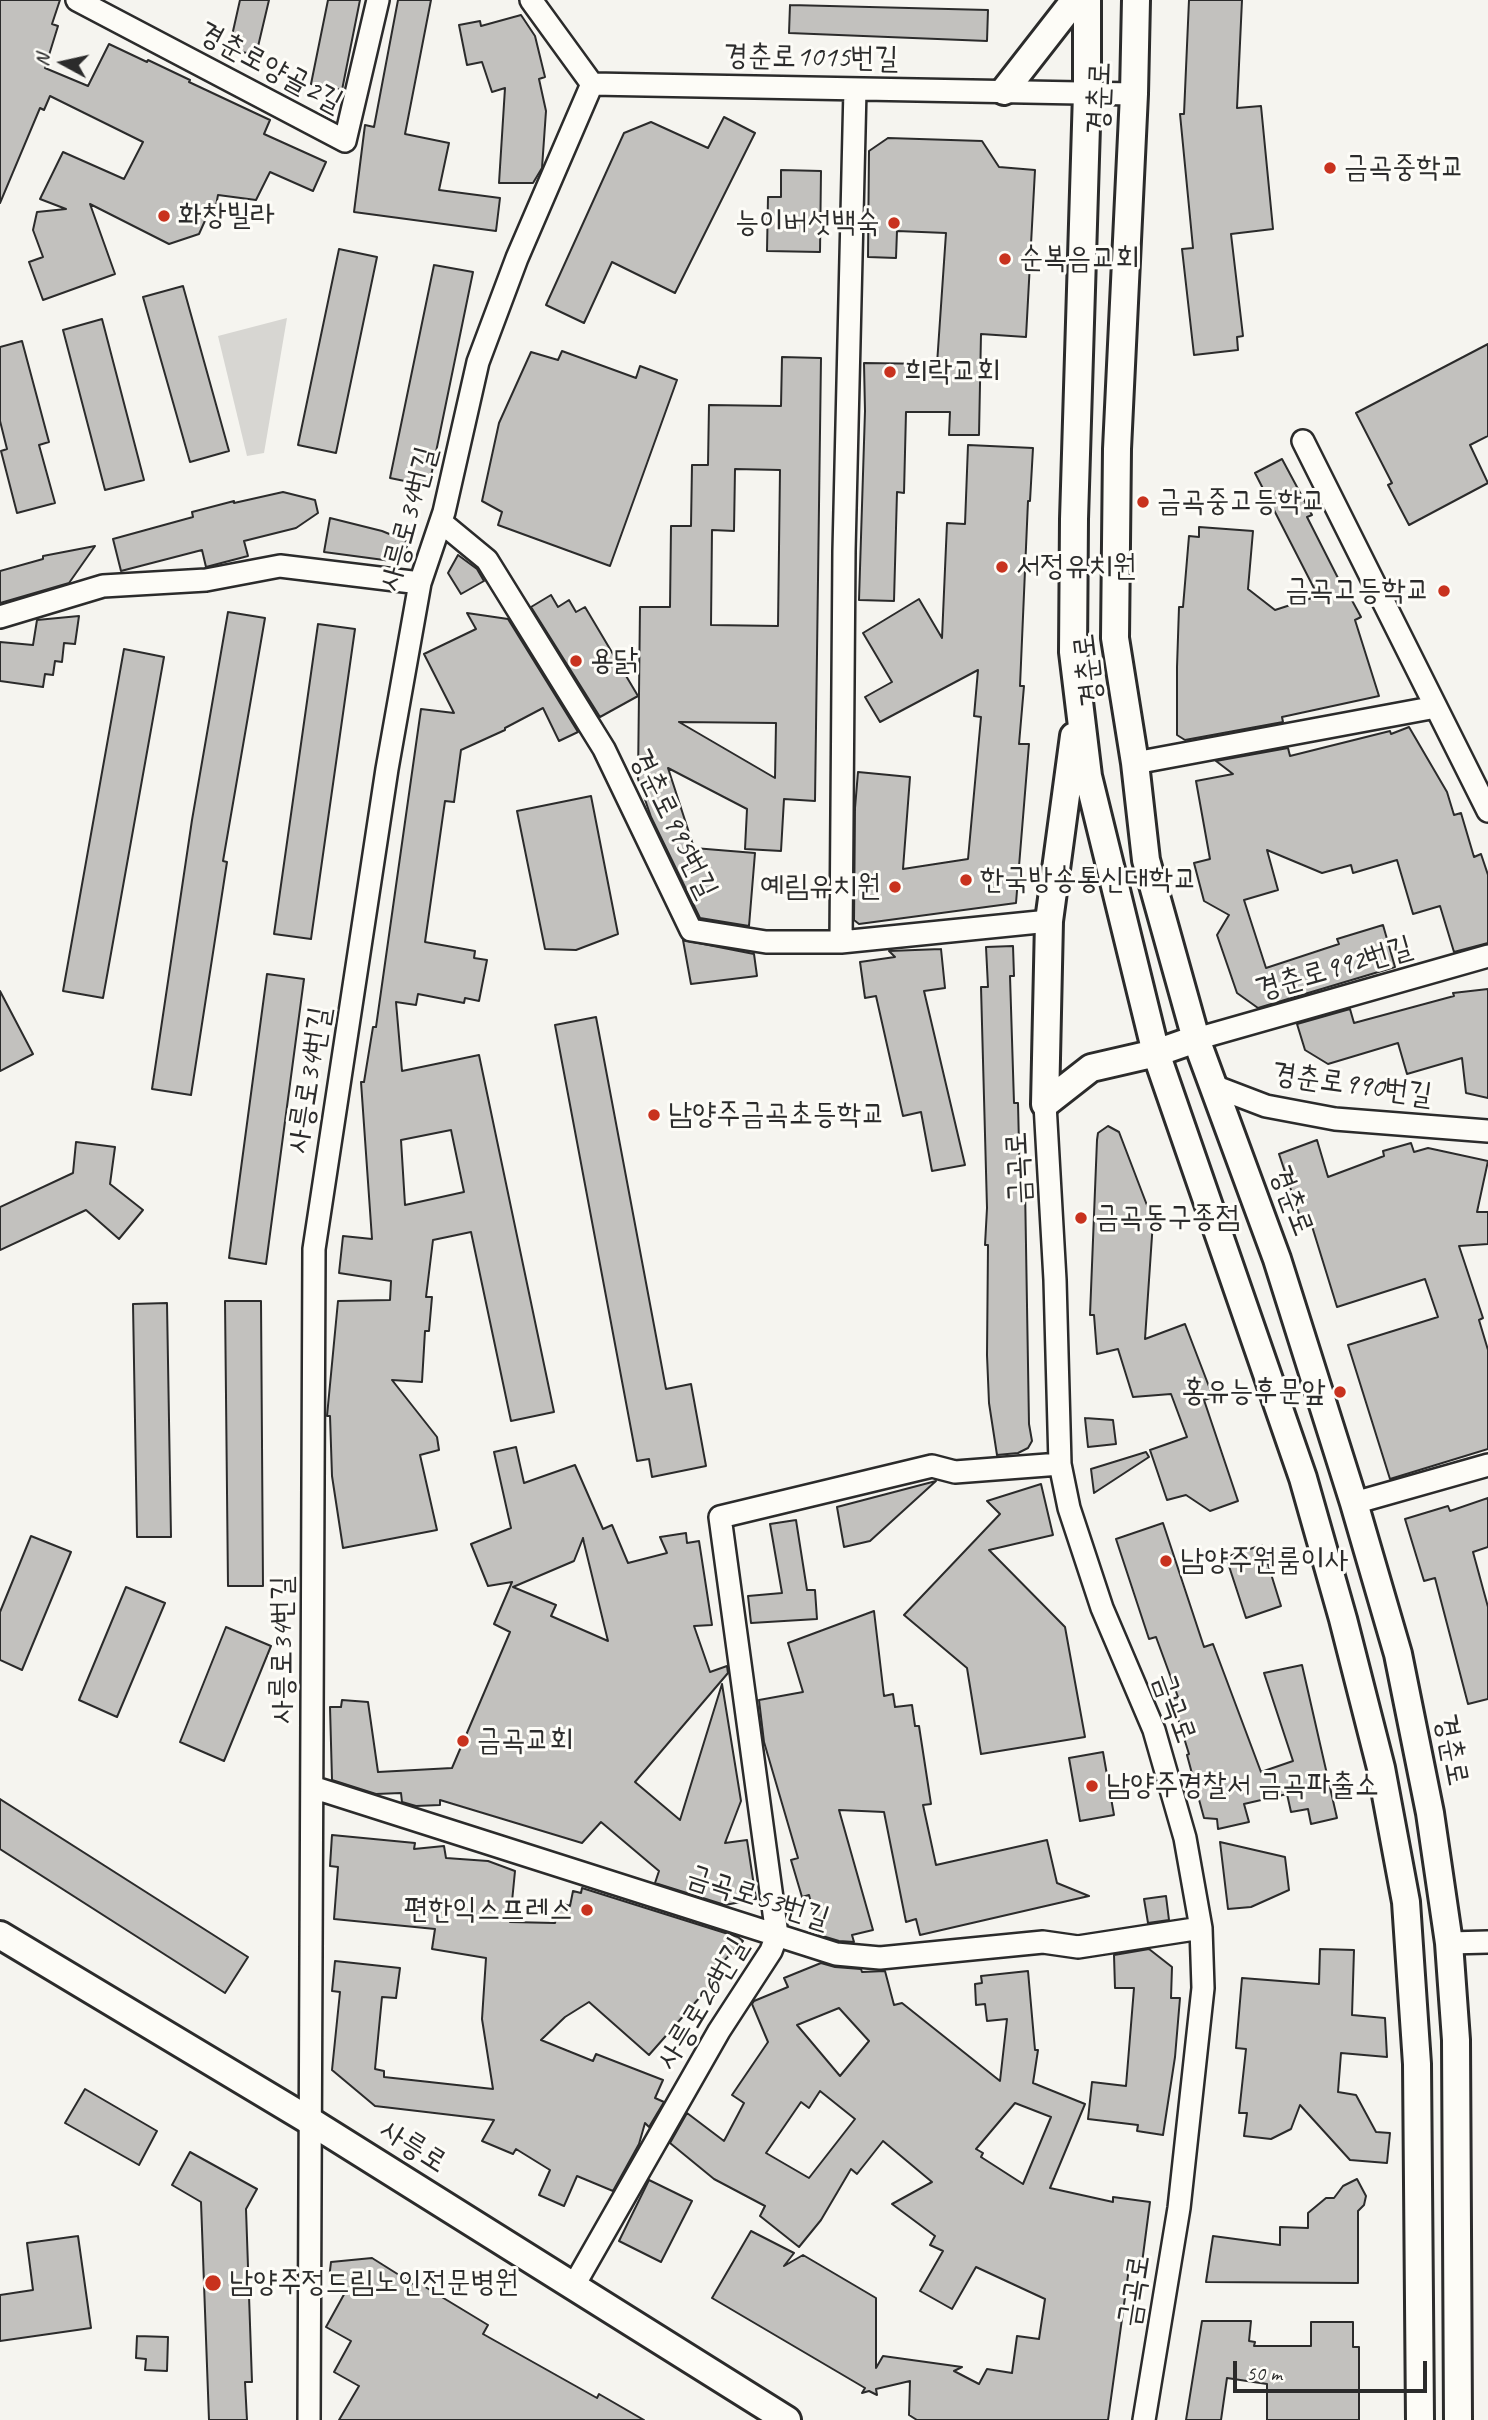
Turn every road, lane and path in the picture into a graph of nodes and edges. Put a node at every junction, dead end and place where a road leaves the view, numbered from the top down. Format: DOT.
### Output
graph roads {
  1 [pos="77,0"];
  2 [pos="378,0"];
  3 [pos="531,0"];
  4 [pos="1075,0"];
  5 [pos="1087,0"];
  6 [pos="1136,0"];
  7 [pos="592,84"];
  8 [pos="855,89"];
  9 [pos="1004,92"];
  10 [pos="1087,93"];
  11 [pos="1134,94"];
  12 [pos="1303,441"];
  13 [pos="441,522"];
  14 [pos="420,583"];
  15 [pos="0,617"];
  16 [pos="1079,699"];
  17 [pos="1436,707"];
  18 [pos="1135,763"];
  19 [pos="1488,811"];
  20 [pos="1049,921"];
  21 [pos="841,942"];
  22 [pos="1488,956"];
  23 [pos="1196,1039"];
  24 [pos="1156,1053"];
  25 [pos="1211,1085"];
  26 [pos="1045,1104"];
  27 [pos="1488,1131"];
  28 [pos="1060,1464"];
  29 [pos="1488,1465"];
  30 [pos="1353,1503"];
  31 [pos="312,1787"];
  32 [pos="1201,1928"];
  33 [pos="0,1935"];
  34 [pos="776,1935"];
  35 [pos="1488,1942"];
  36 [pos="1449,1943"];
  37 [pos="310,2121"];
  38 [pos="573,2287"];
  39 [pos="773,2417"];
  40 [pos="309,2420"];
  41 [pos="1144,2420"];
  42 [pos="1420,2420"];
  43 [pos="1458,2420"];
  1 -- 2 [label="street, 경춘로양골2길"];
  3 -- 7 [label="street"];
  4 -- 9 [label="street"];
  5 -- 10 [label="street, 경춘로"];
  6 -- 11 [label="street, 경춘로"];
  7 -- 8 [label="street, 경춘로1015번길"];
  7 -- 13 [label="street, 사릉로34번길"];
  8 -- 9 [label="street, 경춘로1015번길"];
  8 -- 21 [label="street"];
  9 -- 10 [label="street, 경춘로1015번길"];
  10 -- 11 [label="street, 경춘로1015번길"];
  10 -- 16 [label="street, 경춘로"];
  11 -- 18 [label="street, 경춘로"];
  12 -- 17 [label="street"];
  13 -- 14 [label="street, 사릉로34번길"];
  13 -- 21 [label="street, 경춘로995번길"];
  14 -- 15 [label="street"];
  14 -- 31 [label="street, 사릉로34번길"];
  16 -- 20 [label="street"];
  16 -- 24 [label="street, 경춘로"];
  17 -- 18 [label="street"];
  17 -- 19 [label="street"];
  18 -- 23 [label="street, 경춘로"];
  20 -- 21 [label="street, 경춘로995번길"];
  20 -- 26 [label="street"];
  22 -- 23 [label="street, 경춘로992번길"];
  23 -- 24 [label="street"];
  23 -- 25 [label="street, 경춘로"];
  24 -- 26 [label="street"];
  24 -- 42 [label="street, 경춘로"];
  25 -- 27 [label="street, 경춘로990번길"];
  25 -- 30 [label="street, 경춘로"];
  26 -- 28 [label="street, 금곡로"];
  28 -- 32 [label="street, 금곡로"];
  28 -- 34 [label="street, 사릉로26번길"];
  29 -- 30 [label="street"];
  30 -- 36 [label="street, 경춘로"];
  31 -- 34 [label="street, 금곡로53번길"];
  31 -- 37 [label="street, 사릉로34번길"];
  32 -- 34 [label="street, 금곡로53번길"];
  32 -- 41 [label="street, 금곡로"];
  33 -- 37 [label="street, 사릉로"];
  34 -- 38 [label="street, 사릉로26번길"];
  35 -- 36 [label="street"];
  36 -- 43 [label="street, 경춘로"];
  37 -- 38 [label="street, 사릉로"];
  37 -- 40 [label="street, 사릉로34번길"];
  38 -- 39 [label="street, 사릉로"];
}
